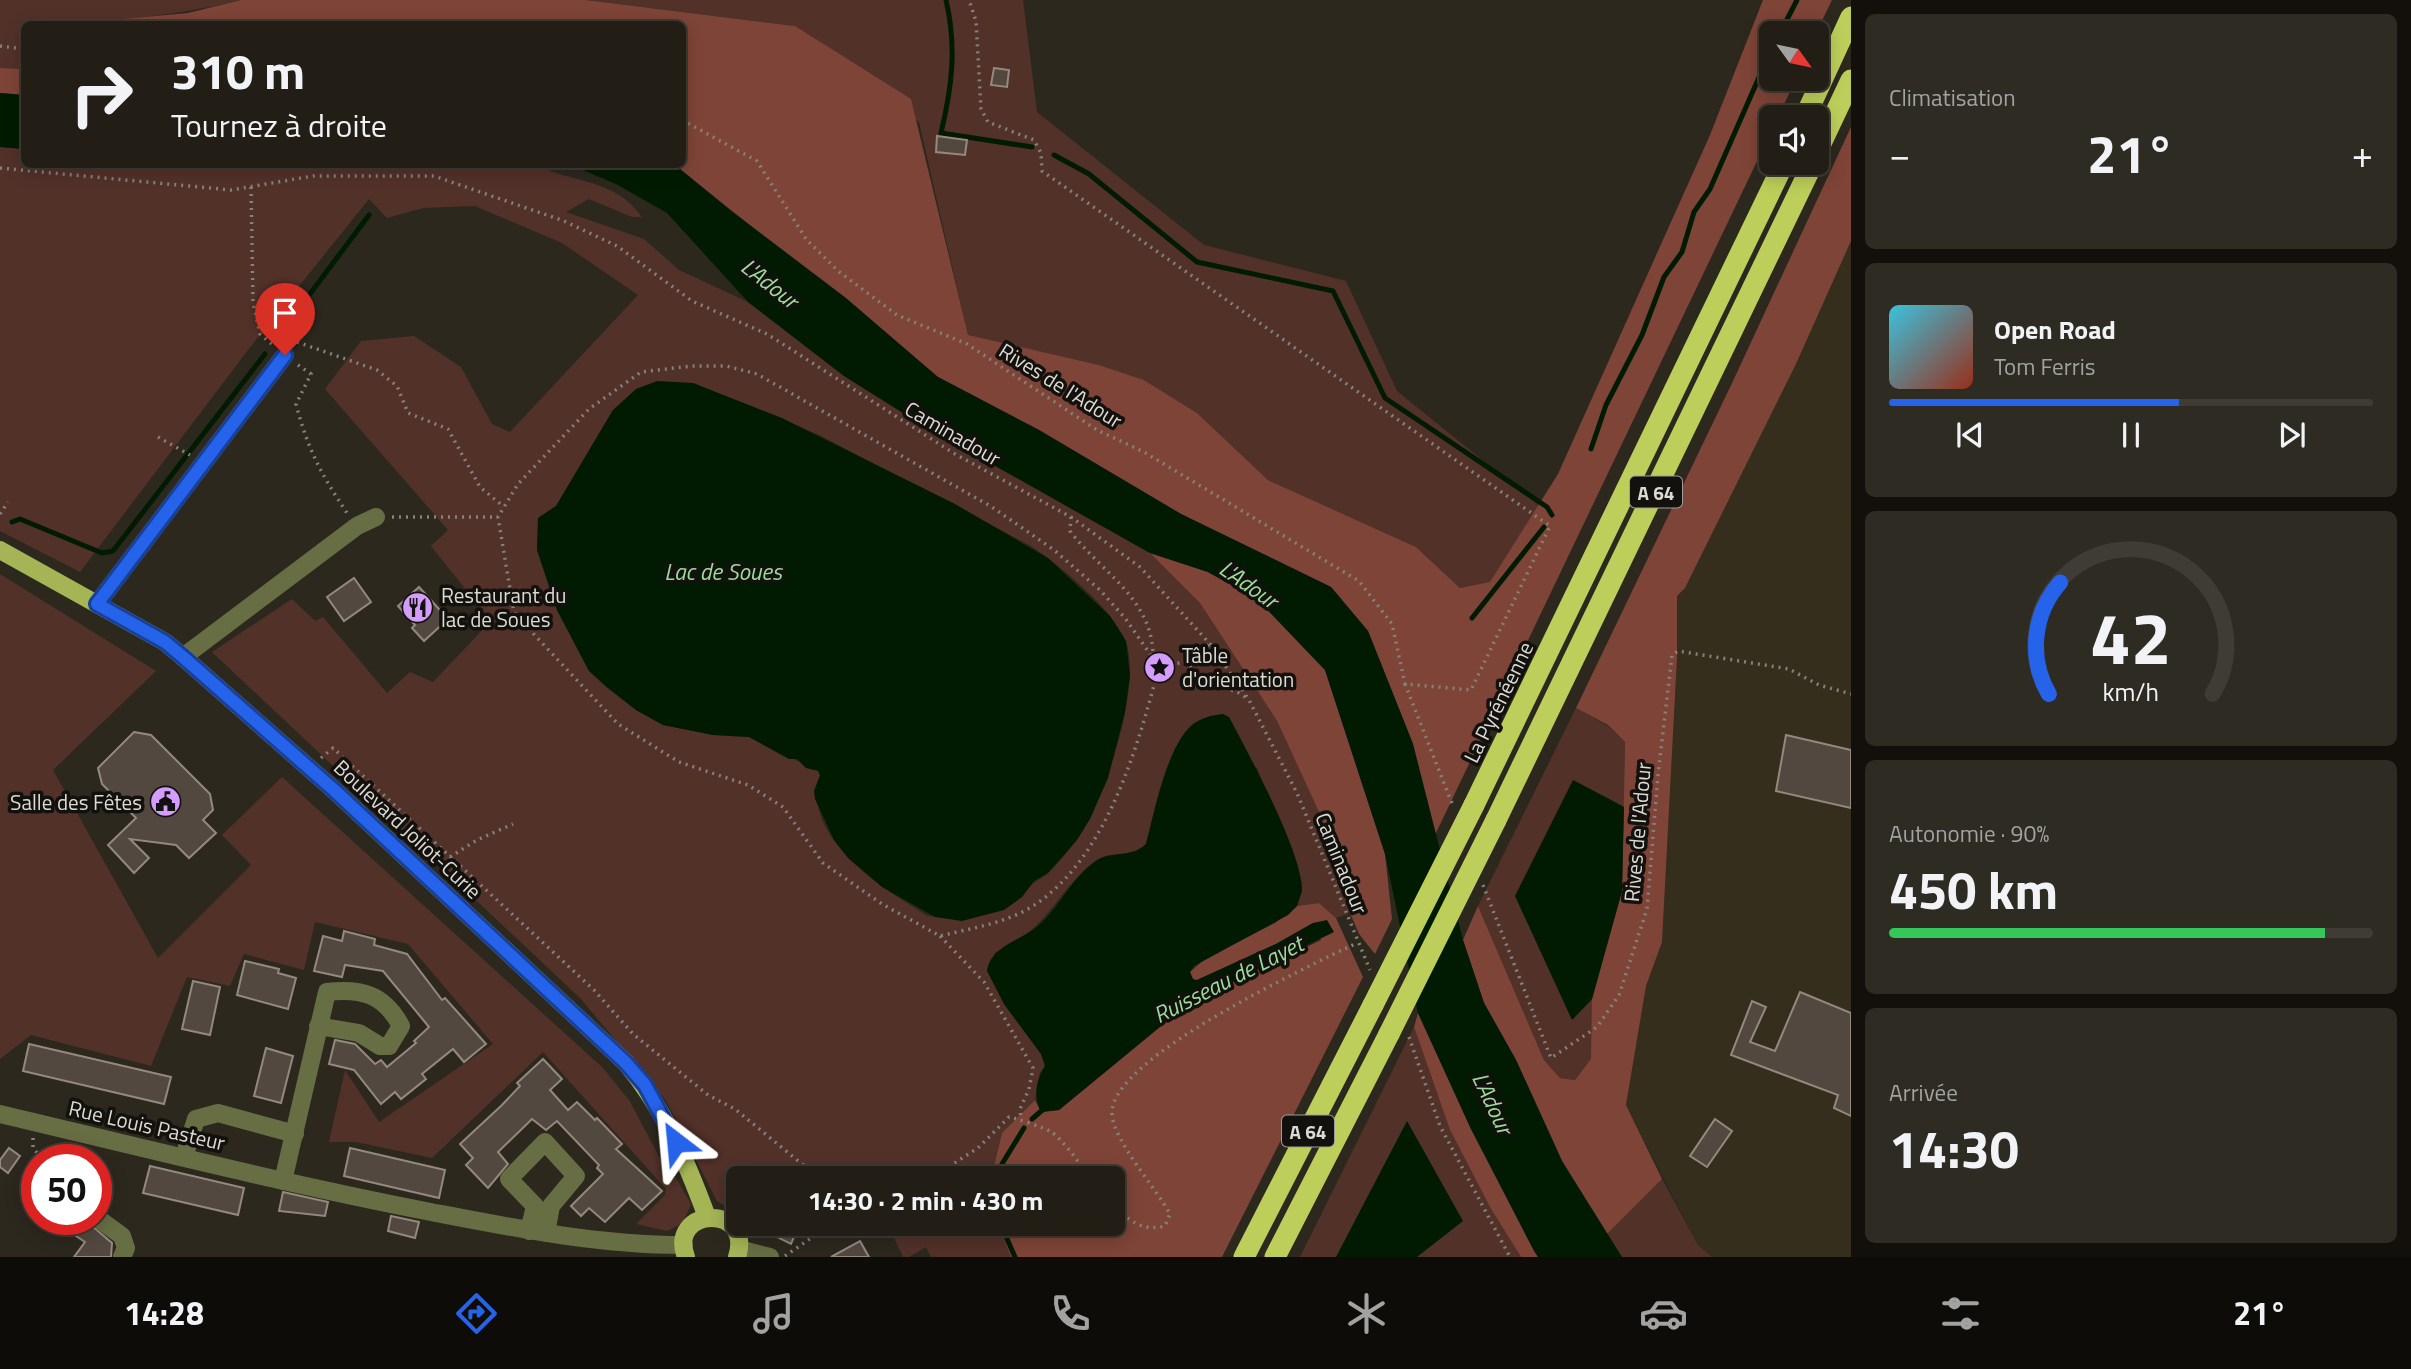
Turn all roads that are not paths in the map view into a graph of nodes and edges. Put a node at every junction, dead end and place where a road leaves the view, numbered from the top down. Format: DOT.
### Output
graph roads {
  1 [pos="1851,17"];
  2 [pos="1851,80"];
  3 [pos="1811,105"];
  4 [pos="1829,127"];
  5 [pos="1778,175"];
  6 [pos="1806,175"];
  7 [pos="286,350"];
  8 [pos="376,517"];
  9 [pos="0,550"];
  10 [pos="97,604"];
  11 [pos="183,657"];
  12 [pos="318,1026"];
  13 [pos="0,1114"];
  14 [pos="295,1134"];
  15 [pos="184,1157"];
  16 [pos="283,1181"];
  17 [pos="707,1217"];
  18 [pos="112,1229"];
  19 [pos="537,1232"];
  20 [pos="651,1251"];
  21 [pos="685,1251"];
  22 [pos="738,1253"];
  23 [pos="122,1257"];
  24 [pos="770,1257"];
  25 [pos="1244,1257"];
  26 [pos="1275,1257"];
  1 -- 3 [label="highway"];
  2 -- 4 [label="highway"];
  5 -- 25 [label="highway, La Pyrénéenne / A 64, bridge"];
  6 -- 26 [label="highway, A 64, bridge"];
  7 -- 10 [label="street"];
  8 -- 11 [label="street"];
  9 -- 10 [label="main road, Boulevard Joliot-Curie"];
  10 -- 11 [label="main road, Boulevard Joliot-Curie"];
  11 -- 17 [label="main road, Boulevard Joliot-Curie"];
  12 -- 12 [label="street"];
  12 -- 14 [label="street"];
  13 -- 15 [label="street, Rue Louis Pasteur"];
  14 -- 15 [label="street"];
  14 -- 16 [label="street"];
  15 -- 16 [label="street, Rue Louis Pasteur"];
  16 -- 19 [label="street, Rue Louis Pasteur"];
  17 -- 21 [label="main road"];
  17 -- 22 [label="main road"];
  18 -- 23 [label="street"];
  19 -- 19 [label="street"];
  19 -- 20 [label="street, Rue Louis Pasteur"];
  20 -- 21 [label="street, Rue Louis Pasteur"];
  22 -- 24 [label="street"];
}
